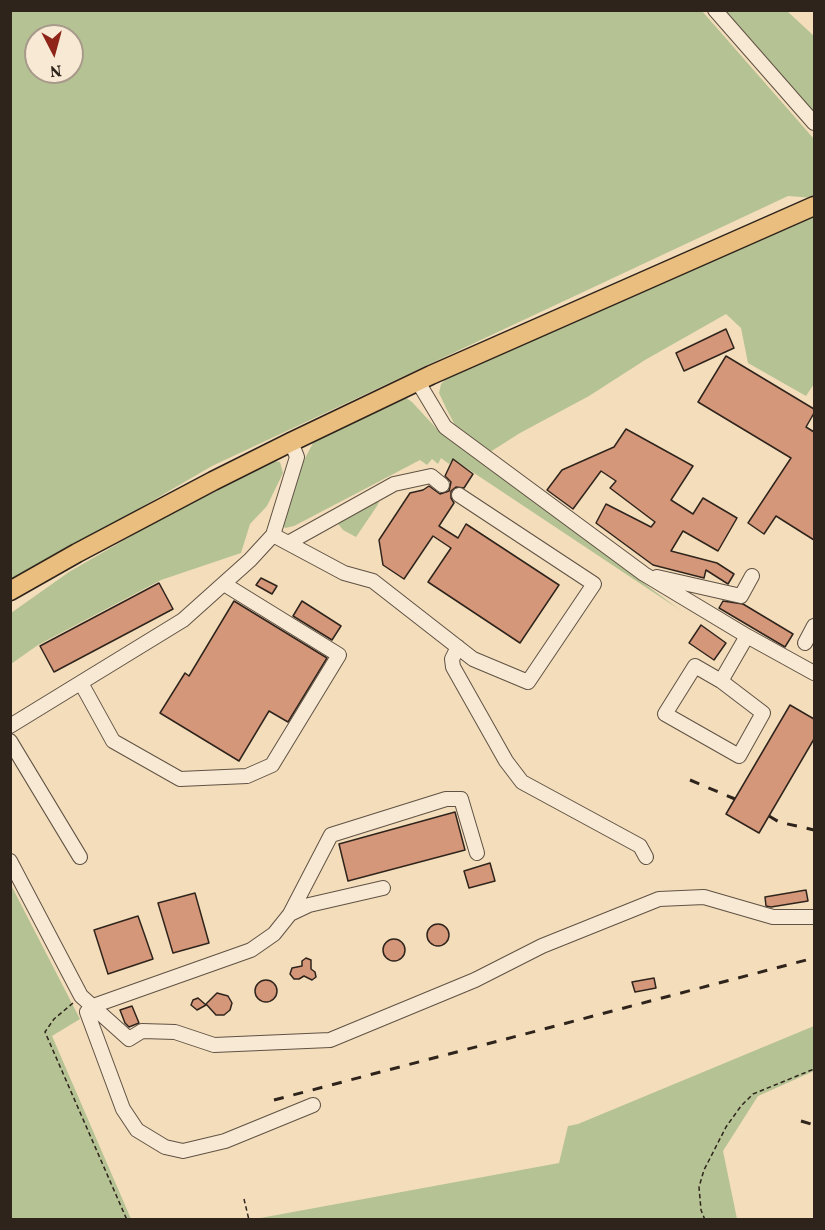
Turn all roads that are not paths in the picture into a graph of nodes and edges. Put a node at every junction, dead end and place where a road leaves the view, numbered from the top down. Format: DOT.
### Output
graph roads {
  1 [pos="715,10"];
  2 [pos="814,123"];
  3 [pos="814,206"];
  4 [pos="418,382"];
  5 [pos="291,442"];
  6 [pos="442,484"];
  7 [pos="459,495"];
  8 [pos="273,535"];
  9 [pos="288,543"];
  10 [pos="644,574"];
  11 [pos="752,576"];
  12 [pos="224,584"];
  13 [pos="10,591"];
  14 [pos="814,626"];
  15 [pos="747,636"];
  16 [pos="805,643"];
  17 [pos="458,647"];
  18 [pos="814,673"];
  19 [pos="721,681"];
  20 [pos="81,683"];
  21 [pos="10,726"];
  22 [pos="10,741"];
  23 [pos="477,853"];
  24 [pos="80,857"];
  25 [pos="646,857"];
  26 [pos="10,861"];
  27 [pos="383,888"];
  28 [pos="290,914"];
  29 [pos="814,917"];
  30 [pos="93,1006"];
  31 [pos="313,1105"];
  1 -- 2 [label="street"];
  3 -- 4 [label="main road"];
  4 -- 5 [label="main road"];
  4 -- 10 [label="street"];
  5 -- 8 [label="street"];
  5 -- 13 [label="main road"];
  6 -- 9 [label="street"];
  7 -- 17 [label="street"];
  8 -- 9 [label="street"];
  8 -- 12 [label="street"];
  9 -- 17 [label="street"];
  10 -- 11 [label="street"];
  10 -- 15 [label="street"];
  12 -- 20 [label="street"];
  12 -- 20 [label="street"];
  14 -- 16 [label="street"];
  15 -- 18 [label="street"];
  15 -- 19 [label="street"];
  17 -- 25 [label="street"];
  19 -- 19 [label="street"];
  20 -- 21 [label="street"];
  22 -- 24 [label="street"];
  23 -- 28 [label="street"];
  26 -- 30 [label="street"];
  27 -- 28 [label="street"];
  28 -- 30 [label="street"];
  29 -- 30 [label="street"];
  30 -- 31 [label="street"];
}
